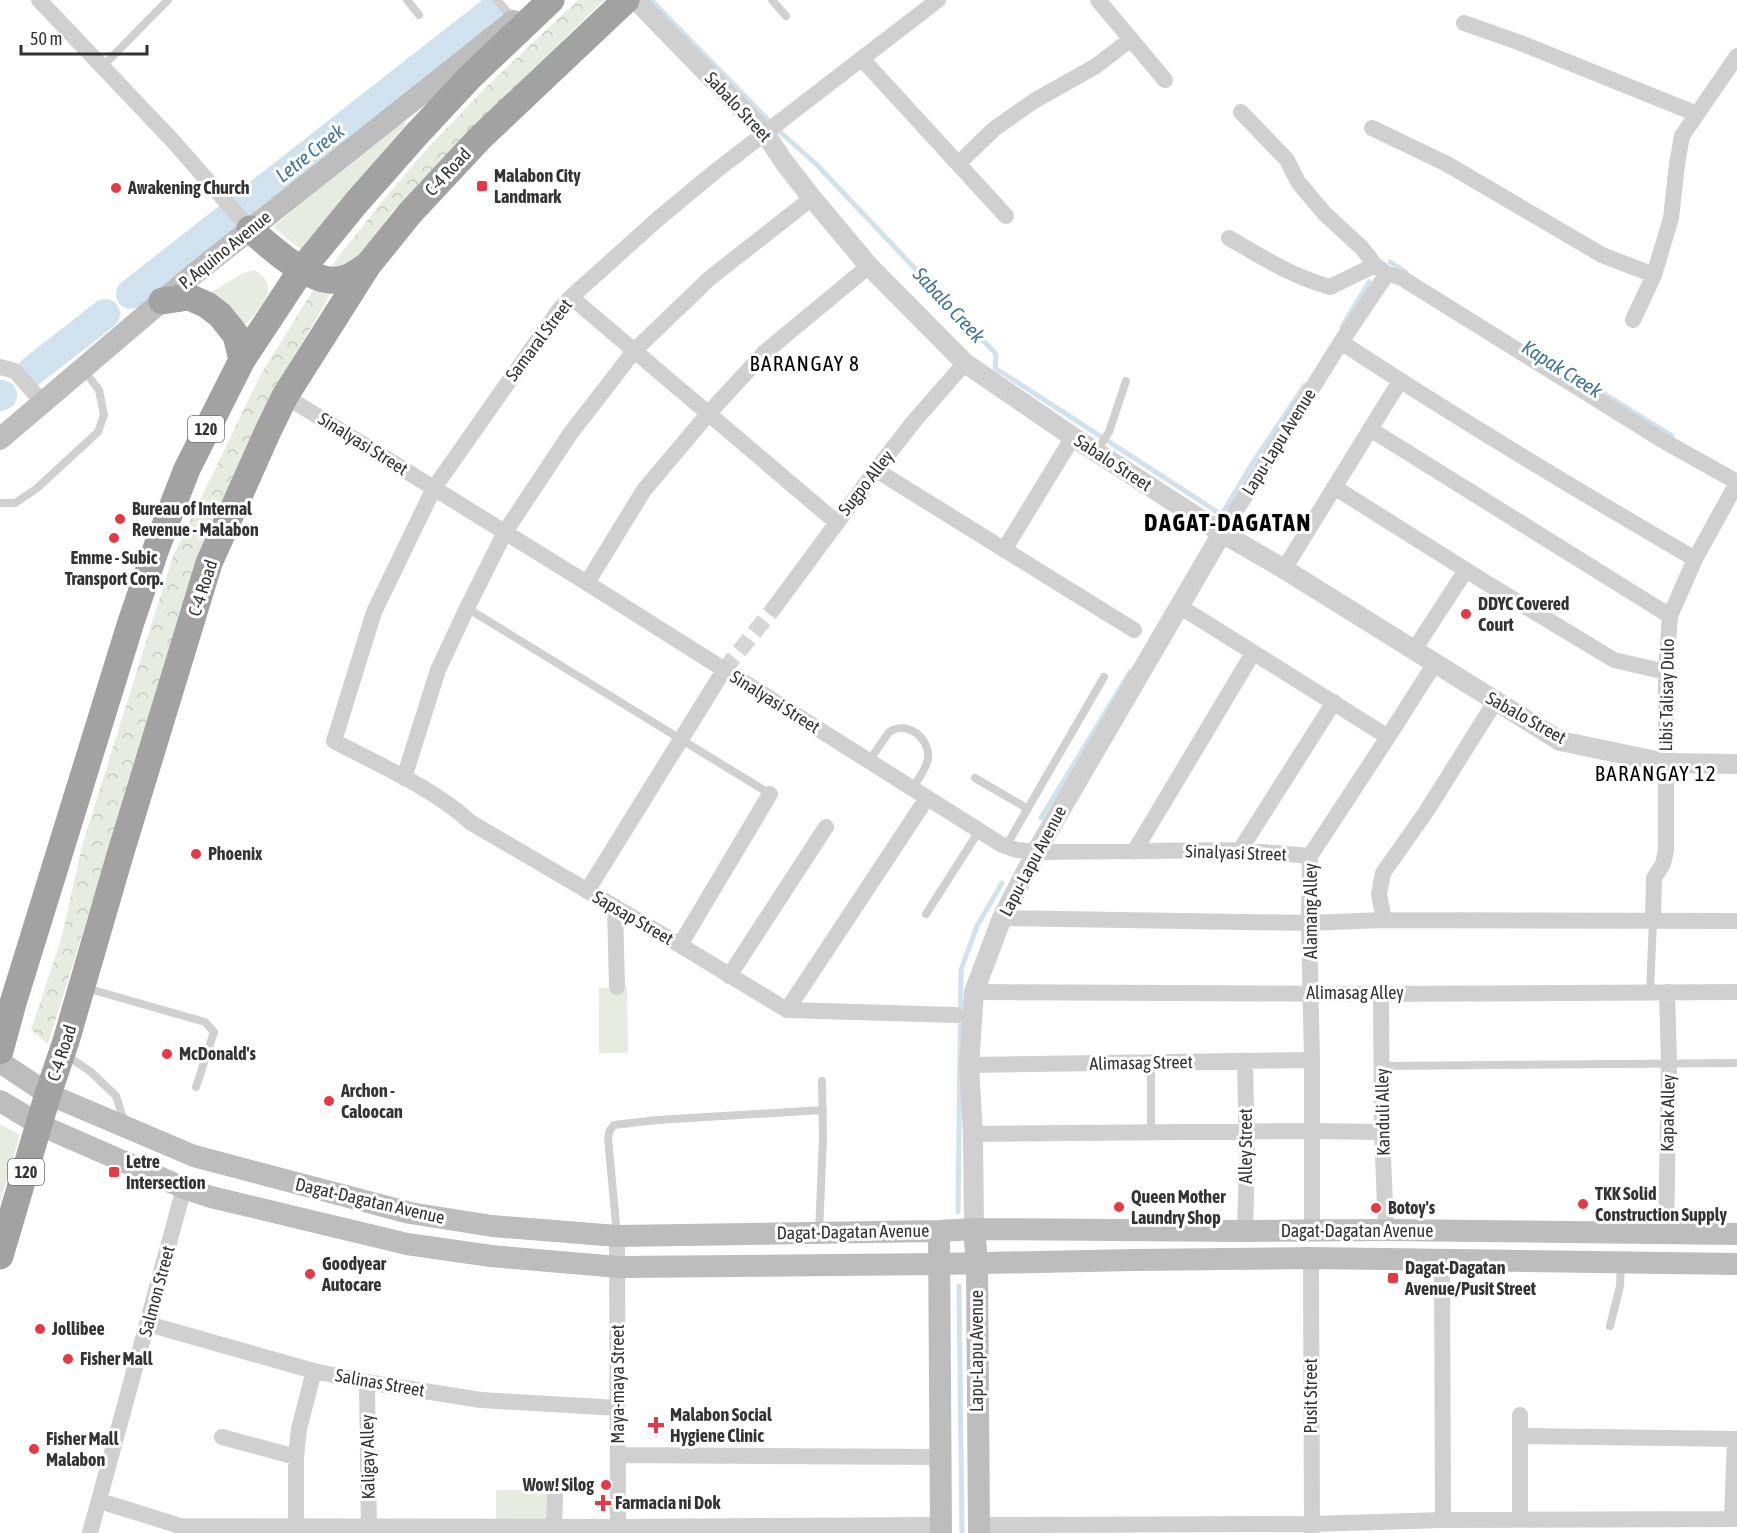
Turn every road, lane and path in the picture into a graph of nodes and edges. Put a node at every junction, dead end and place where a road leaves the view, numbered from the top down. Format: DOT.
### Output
graph roads {
  1 [pos="39,0"];
  2 [pos="168,0"];
  3 [pos="407,0"];
  4 [pos="497,0"];
  5 [pos="540,0"];
  6 [pos="551,0"];
  7 [pos="626,0"];
  8 [pos="636,0"];
  9 [pos="772,0"];
  10 [pos="938,0"];
  11 [pos="1098,0"];
  12 [pos="419,15"];
  13 [pos="786,16"];
  14 [pos="515,20"];
  15 [pos="1464,23"];
  16 [pos="1131,39"];
  17 [pos="1737,56"];
  18 [pos="862,59"];
  19 [pos="104,66"];
  20 [pos="1165,80"];
  21 [pos="1241,112"];
  22 [pos="1697,114"];
  23 [pos="1372,128"];
  24 [pos="764,132"];
  25 [pos="958,164"];
  26 [pos="812,198"];
  27 [pos="1005,216"];
  28 [pos="250,229"];
  29 [pos="1229,238"];
  30 [pos="368,266"];
  31 [pos="869,266"];
  32 [pos="302,269"];
  33 [pos="1381,270"];
  34 [pos="1654,275"];
  35 [pos="571,297"];
  36 [pos="162,301"];
  37 [pos="1633,320"];
  38 [pos="1341,342"];
  39 [pos="635,350"];
  40 [pos="242,360"];
  41 [pos="965,363"];
  42 [pos="0,367"];
  43 [pos="83,369"];
  44 [pos="1126,381"];
  45 [pos="1400,381"];
  46 [pos="285,396"];
  47 [pos="43,403"];
  48 [pos="709,413"];
  49 [pos="1370,429"];
  50 [pos="1073,437"];
  51 [pos="0,439"];
  52 [pos="1095,452"];
  53 [pos="876,470"];
  54 [pos="1737,483"];
  55 [pos="1334,487"];
  56 [pos="434,488"];
  57 [pos="0,503"];
  58 [pos="836,522"];
  59 [pos="505,532"];
  60 [pos="1222,534"];
  61 [pos="1004,550"];
  62 [pos="1695,559"];
  63 [pos="1284,569"];
  64 [pos="1466,570"];
  65 [pos="587,583"];
  66 [pos="1179,606"];
  67 [pos="466,608"];
  68 [pos="774,608"];
  69 [pos="1670,616"];
  70 [pos="1134,630"];
  71 [pos="1414,651"];
  72 [pos="1253,653"];
  73 [pos="1435,663"];
  74 [pos="723,670"];
  75 [pos="1666,672"];
  76 [pos="1104,677"];
  77 [pos="1334,702"];
  78 [pos="1495,702"];
  79 [pos="1389,737"];
  80 [pos="681,738"];
  81 [pos="334,741"];
  82 [pos="869,760"];
  83 [pos="1666,763"];
  84 [pos="1737,764"];
  85 [pos="404,778"];
  86 [pos="975,778"];
  87 [pos="912,789"];
  88 [pos="770,794"];
  89 [pos="927,798"];
  90 [pos="1028,809"];
  91 [pos="826,827"];
  92 [pos="979,831"];
  93 [pos="1006,846"];
  94 [pos="1240,850"];
  95 [pos="1036,852"];
  96 [pos="1134,852"];
  97 [pos="1310,856"];
  98 [pos="587,891"];
  99 [pos="615,907"];
  100 [pos="926,914"];
  101 [pos="1002,918"];
  102 [pos="1384,920"];
  103 [pos="1653,921"];
  104 [pos="1737,921"];
  105 [pos="1309,923"];
  106 [pos="680,945"];
  107 [pos="729,976"];
  108 [pos="82,987"];
  109 [pos="617,987"];
  110 [pos="974,992"];
  111 [pos="1650,992"];
  112 [pos="1667,992"];
  113 [pos="1737,992"];
  114 [pos="1311,993"];
  115 [pos="1381,993"];
  116 [pos="787,1010"];
  117 [pos="956,1015"];
  118 [pos="0,1051"];
  119 [pos="62,1053"];
  120 [pos="1312,1060"];
  121 [pos="1245,1061"];
  122 [pos="0,1062"];
  123 [pos="1150,1063"];
  124 [pos="1670,1063"];
  125 [pos="1737,1063"];
  126 [pos="969,1065"];
  127 [pos="1382,1066"];
  128 [pos="822,1081"];
  129 [pos="196,1087"];
  130 [pos="48,1094"];
  131 [pos="0,1101"];
  132 [pos="823,1110"];
  133 [pos="40,1125"];
  134 [pos="126,1128"];
  135 [pos="1246,1131"];
  136 [pos="1312,1131"];
  137 [pos="1382,1132"];
  138 [pos="1151,1133"];
  139 [pos="973,1134"];
  140 [pos="184,1188"];
  141 [pos="975,1229"];
  142 [pos="1386,1230"];
  143 [pos="939,1231"];
  144 [pos="1245,1231"];
  145 [pos="1311,1231"];
  146 [pos="819,1233"];
  147 [pos="1666,1234"];
  148 [pos="1737,1234"];
  149 [pos="617,1236"];
  150 [pos="0,1256"];
  151 [pos="1311,1258"];
  152 [pos="1442,1260"];
  153 [pos="1621,1262"];
  154 [pos="976,1263"];
  155 [pos="938,1264"];
  156 [pos="1737,1264"];
  157 [pos="618,1267"];
  158 [pos="148,1324"];
  159 [pos="1610,1326"];
  160 [pos="314,1371"];
  161 [pos="367,1382"];
  162 [pos="618,1408"];
  163 [pos="1520,1415"];
  164 [pos="1520,1436"];
  165 [pos="222,1437"];
  166 [pos="1736,1438"];
  167 [pos="618,1455"];
  168 [pos="296,1457"];
  169 [pos="941,1457"];
  170 [pos="555,1493"];
  171 [pos="100,1500"];
  172 [pos="1443,1520"];
  173 [pos="1520,1520"];
  174 [pos="1734,1520"];
  175 [pos="1674,1526"];
  176 [pos="1485,1527"];
  177 [pos="179,1529"];
  178 [pos="296,1529"];
  179 [pos="368,1529"];
  180 [pos="443,1529"];
  181 [pos="554,1529"];
  182 [pos="941,1529"];
  183 [pos="979,1529"];
  184 [pos="1311,1529"];
  185 [pos="618,1530"];
  186 [pos="842,1530"];
  187 [pos="90,1533"];
  1 -- 19 [label="street"];
  2 -- 19 [label="lane"];
  3 -- 12 [label="lane"];
  4 -- 14 [label="lane"];
  5 -- 14 [label="main road, P. Aquino Avenue"];
  6 -- 32 [label="highway, 120"];
  7 -- 30 [label="highway, C-4 Road / 120"];
  8 -- 24 [label="street, Sabalo Street"];
  9 -- 13 [label="lane"];
  10 -- 18 [label="street, Samaral Street"];
  11 -- 16 [label="street"];
  14 -- 28 [label="main road, P. Aquino Avenue"];
  15 -- 22 [label="street"];
  16 -- 20 [label="street"];
  16 -- 25 [label="street"];
  17 -- 22 [label="street"];
  18 -- 24 [label="street, Samaral Street"];
  18 -- 25 [label="street"];
  19 -- 28 [label="street"];
  21 -- 33 [label="street"];
  22 -- 34 [label="street"];
  23 -- 34 [label="street"];
  24 -- 26 [label="street, Sabalo Street"];
  24 -- 35 [label="street, Samaral Street"];
  25 -- 27 [label="street"];
  26 -- 31 [label="street, Sabalo Street"];
  26 -- 39 [label="street"];
  28 -- 32 [label="highway"];
  28 -- 36 [label="main road, P. Aquino Avenue"];
  29 -- 33 [label="street"];
  30 -- 32 [label="highway"];
  30 -- 46 [label="highway, C-4 Road / 120"];
  31 -- 41 [label="street, Sabalo Street"];
  31 -- 48 [label="street"];
  32 -- 40 [label="highway, 120"];
  33 -- 38 [label="street, Lapu-Lapu Avenue"];
  33 -- 54 [label="street"];
  34 -- 37 [label="street"];
  35 -- 39 [label="street"];
  35 -- 56 [label="street, Samaral Street"];
  36 -- 40 [label="highway"];
  36 -- 43 [label="main road, P. Aquino Avenue"];
  38 -- 45 [label="street"];
  38 -- 60 [label="street, Lapu-Lapu Avenue"];
  39 -- 48 [label="street"];
  39 -- 59 [label="street"];
  40 -- 118 [label="highway, 120"];
  41 -- 50 [label="street, Sabalo Street"];
  41 -- 53 [label="street, Sugpo Alley"];
  42 -- 47 [label="street"];
  43 -- 47 [label="main road, P. Aquino Avenue"];
  43 -- 57 [label="lane"];
  44 -- 52 [label="lane"];
  45 -- 49 [label="street"];
  45 -- 62 [label="street"];
  46 -- 56 [label="street, Sinalyasi Street"];
  46 -- 108 [label="highway, C-4 Road / 120"];
  47 -- 51 [label="main road, P. Aquino Avenue"];
  48 -- 58 [label="street"];
  48 -- 65 [label="street"];
  49 -- 55 [label="street"];
  49 -- 69 [label="street"];
  50 -- 52 [label="street, Sabalo Street"];
  50 -- 61 [label="street"];
  52 -- 60 [label="street, Sabalo Street"];
  53 -- 58 [label="street, Sugpo Alley"];
  53 -- 61 [label="street"];
  54 -- 62 [label="street, Libis Talisay Dulo"];
  55 -- 63 [label="street"];
  55 -- 64 [label="street"];
  56 -- 59 [label="street, Sinalyasi Street"];
  56 -- 81 [label="street, Samaral Street"];
  58 -- 68 [label="street, Sugpo Alley"];
  59 -- 65 [label="street, Sinalyasi Street"];
  59 -- 67 [label="street"];
  60 -- 63 [label="street, Sabalo Street"];
  60 -- 66 [label="street, Lapu-Lapu Avenue"];
  61 -- 70 [label="street"];
  62 -- 69 [label="street, Libis Talisay Dulo"];
  63 -- 71 [label="street, Sabalo Street"];
  64 -- 71 [label="street"];
  64 -- 75 [label="street"];
  65 -- 74 [label="street, Sinalyasi Street"];
  66 -- 72 [label="street"];
  66 -- 95 [label="street, Lapu-Lapu Avenue"];
  67 -- 80 [label="lane"];
  67 -- 85 [label="street"];
  69 -- 75 [label="street, Libis Talisay Dulo"];
  71 -- 73 [label="street, Sabalo Street"];
  72 -- 77 [label="street"];
  72 -- 96 [label="street"];
  73 -- 78 [label="street, Sabalo Street"];
  73 -- 79 [label="street, Alamang Alley"];
  74 -- 80 [label="street"];
  74 -- 82 [label="street, Sinalyasi Street"];
  75 -- 83 [label="street, Libis Talisay Dulo"];
  76 -- 90 [label="lane"];
  77 -- 79 [label="street"];
  77 -- 94 [label="street"];
  78 -- 83 [label="street, Sabalo Street"];
  78 -- 102 [label="street"];
  79 -- 97 [label="street, Alamang Alley"];
  80 -- 88 [label="lane"];
  80 -- 98 [label="street"];
  81 -- 85 [label="street, Sapsap Street"];
  82 -- 87 [label="street, Sinalyasi Street"];
  82 -- 87 [label="lane"];
  83 -- 84 [label="street, Sabalo Street"];
  83 -- 103 [label="street, Libis Talisay Dulo"];
  85 -- 98 [label="street, Sapsap Street"];
  86 -- 90 [label="lane"];
  87 -- 89 [label="street, Sinalyasi Street"];
  88 -- 106 [label="street"];
  89 -- 92 [label="street, Sinalyasi Street"];
  89 -- 116 [label="street"];
  90 -- 93 [label="lane"];
  91 -- 107 [label="street"];
  92 -- 93 [label="street, Sinalyasi Street"];
  92 -- 100 [label="lane"];
  93 -- 95 [label="street, Sinalyasi Street"];
  94 -- 96 [label="street, Sinalyasi Street"];
  94 -- 97 [label="street, Sinalyasi Street"];
  95 -- 96 [label="street, Sinalyasi Street"];
  95 -- 101 [label="street, Lapu-Lapu Avenue"];
  97 -- 105 [label="street, Alamang Alley"];
  98 -- 99 [label="street, Sapsap Street"];
  99 -- 106 [label="street, Sapsap Street"];
  99 -- 109 [label="street"];
  101 -- 105 [label="street"];
  101 -- 110 [label="street, Lapu-Lapu Avenue"];
  102 -- 103 [label="street"];
  102 -- 105 [label="street"];
  103 -- 104 [label="street"];
  103 -- 111 [label="lane"];
  105 -- 114 [label="street, Alamang Alley"];
  106 -- 107 [label="street, Sapsap Street"];
  107 -- 116 [label="street, Sapsap Street"];
  108 -- 119 [label="highway, C-4 Road / 120"];
  108 -- 129 [label="lane"];
  110 -- 114 [label="street, Alimasag Alley"];
  110 -- 126 [label="street, Lapu-Lapu Avenue"];
  111 -- 112 [label="street, Alimasag Alley"];
  111 -- 115 [label="street, Alimasag Alley"];
  112 -- 113 [label="street, Alimasag Alley"];
  112 -- 124 [label="street, Kapak Alley"];
  114 -- 115 [label="street, Alimasag Alley"];
  114 -- 120 [label="street, Alamang Alley"];
  115 -- 127 [label="street, Kanduli Alley"];
  116 -- 117 [label="street, Sapsap Street"];
  119 -- 130 [label="highway, C-4 Road / 120"];
  119 -- 134 [label="lane"];
  120 -- 121 [label="street, Alimasag Street"];
  120 -- 136 [label="street, Alamang Alley"];
  121 -- 123 [label="street, Alimasag Street"];
  121 -- 135 [label="street, Alley Street"];
  122 -- 130 [label="main road, Dagat-Dagatan Avenue"];
  123 -- 126 [label="street, Alimasag Street"];
  123 -- 138 [label="lane"];
  124 -- 125 [label="lane"];
  124 -- 127 [label="lane"];
  124 -- 147 [label="street, Kapak Alley"];
  126 -- 139 [label="street, Lapu-Lapu Avenue"];
  127 -- 137 [label="street, Kanduli Alley"];
  128 -- 132 [label="lane"];
  130 -- 133 [label="highway, C-4 Road / 120"];
  130 -- 134 [label="main road, Dagat-Dagatan Avenue"];
  131 -- 133 [label="main road, Dagat-Dagatan Avenue"];
  132 -- 146 [label="lane"];
  132 -- 149 [label="lane"];
  133 -- 140 [label="main road, Dagat-Dagatan Avenue"];
  133 -- 150 [label="highway, C-4 Road / 120"];
  134 -- 149 [label="main road, Dagat-Dagatan Avenue"];
  135 -- 136 [label="street"];
  135 -- 138 [label="street"];
  135 -- 144 [label="street, Alley Street"];
  136 -- 137 [label="street"];
  136 -- 145 [label="street, Alamang Alley"];
  137 -- 142 [label="street, Kanduli Alley"];
  138 -- 139 [label="street"];
  139 -- 141 [label="street, Lapu-Lapu Avenue"];
  140 -- 157 [label="main road, Dagat-Dagatan Avenue"];
  140 -- 158 [label="street, Salmon Street"];
  141 -- 143 [label="main road, Dagat-Dagatan Avenue"];
  141 -- 144 [label="main road, Dagat-Dagatan Avenue"];
  141 -- 154 [label="main road, Lapu-Lapu Avenue"];
  142 -- 145 [label="main road, Dagat-Dagatan Avenue"];
  142 -- 147 [label="main road, Dagat-Dagatan Avenue"];
  143 -- 146 [label="main road, Dagat-Dagatan Avenue"];
  143 -- 155 [label="main road, Lapu-Lapu Avenue"];
  144 -- 145 [label="main road, Dagat-Dagatan Avenue"];
  146 -- 149 [label="main road, Dagat-Dagatan Avenue"];
  147 -- 148 [label="main road, Dagat-Dagatan Avenue"];
  149 -- 157 [label="street, Maya-maya Street"];
  151 -- 152 [label="main road, Dagat-Dagatan Avenue"];
  151 -- 154 [label="main road, Dagat-Dagatan Avenue"];
  151 -- 184 [label="street, Pusit Street"];
  152 -- 153 [label="main road, Dagat-Dagatan Avenue"];
  152 -- 172 [label="street"];
  153 -- 156 [label="main road, Dagat-Dagatan Avenue"];
  153 -- 159 [label="lane"];
  154 -- 155 [label="main road, Dagat-Dagatan Avenue"];
  154 -- 183 [label="main road, Lapu-Lapu Avenue"];
  155 -- 157 [label="main road, Dagat-Dagatan Avenue"];
  155 -- 169 [label="main road, Lapu-Lapu Avenue"];
  157 -- 162 [label="street, Maya-maya Street"];
  158 -- 160 [label="street, Salinas Street"];
  158 -- 171 [label="street, Salmon Street"];
  160 -- 161 [label="street, Salinas Street"];
  160 -- 168 [label="street"];
  161 -- 162 [label="street, Salinas Street"];
  161 -- 179 [label="street, Kaligay Alley"];
  162 -- 167 [label="street, Maya-maya Street"];
  163 -- 164 [label="street"];
  164 -- 166 [label="street"];
  164 -- 173 [label="street"];
  165 -- 168 [label="street"];
  166 -- 174 [label="street"];
  167 -- 169 [label="street"];
  167 -- 185 [label="street, Maya-maya Street"];
  168 -- 178 [label="street"];
  169 -- 182 [label="main road, Lapu-Lapu Avenue"];
  170 -- 181 [label="street"];
  171 -- 177 [label="street"];
  171 -- 187 [label="street, Salmon Street"];
  172 -- 176 [label="street"];
  172 -- 184 [label="street"];
  173 -- 175 [label="street"];
  173 -- 176 [label="street"];
  174 -- 175 [label="street"];
  177 -- 178 [label="street"];
  178 -- 179 [label="street"];
  179 -- 180 [label="street"];
  180 -- 181 [label="street"];
  181 -- 185 [label="street"];
  182 -- 186 [label="street"];
  183 -- 184 [label="street"];
  185 -- 186 [label="street"];
}
